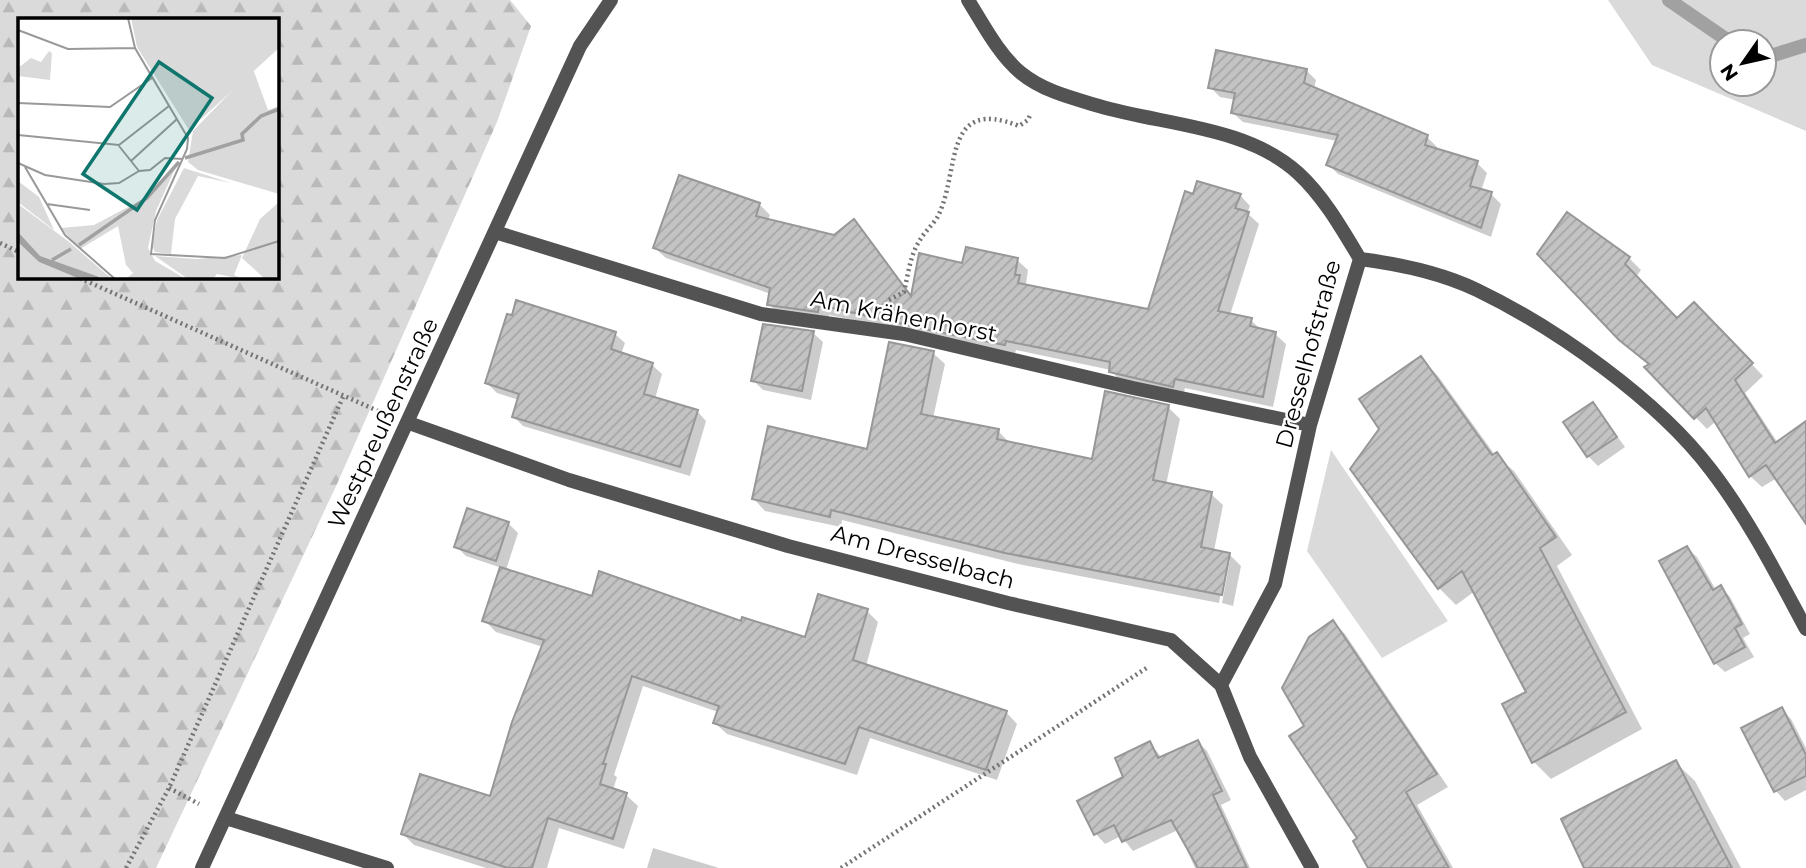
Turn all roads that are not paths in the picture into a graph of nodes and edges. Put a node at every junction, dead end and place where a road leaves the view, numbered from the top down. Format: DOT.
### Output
graph roads {
  1 [pos="611,0"];
  2 [pos="968,0"];
  3 [pos="495,232"];
  4 [pos="1360,259"];
  5 [pos="409,423"];
  6 [pos="1310,425"];
  7 [pos="1806,629"];
  8 [pos="1221,685"];
  9 [pos="226,818"];
  10 [pos="202,868"];
  11 [pos="387,868"];
  12 [pos="1312,868"];
  1 -- 3 [label="street, Westpreußenstraße"];
  2 -- 4 [label="street, Dresselhofstraße"];
  3 -- 5 [label="street, Westpreußenstraße"];
  3 -- 6 [label="street, Am Krähenhorst"];
  4 -- 6 [label="street, Dresselhofstraße"];
  4 -- 7 [label="street"];
  5 -- 8 [label="street, Am Dresselbach"];
  5 -- 9 [label="street, Westpreußenstraße"];
  6 -- 8 [label="street, Dresselhofstraße"];
  8 -- 12 [label="street, Am Dresselbach"];
  9 -- 10 [label="street, Westpreußenstraße"];
  9 -- 11 [label="street"];
}
